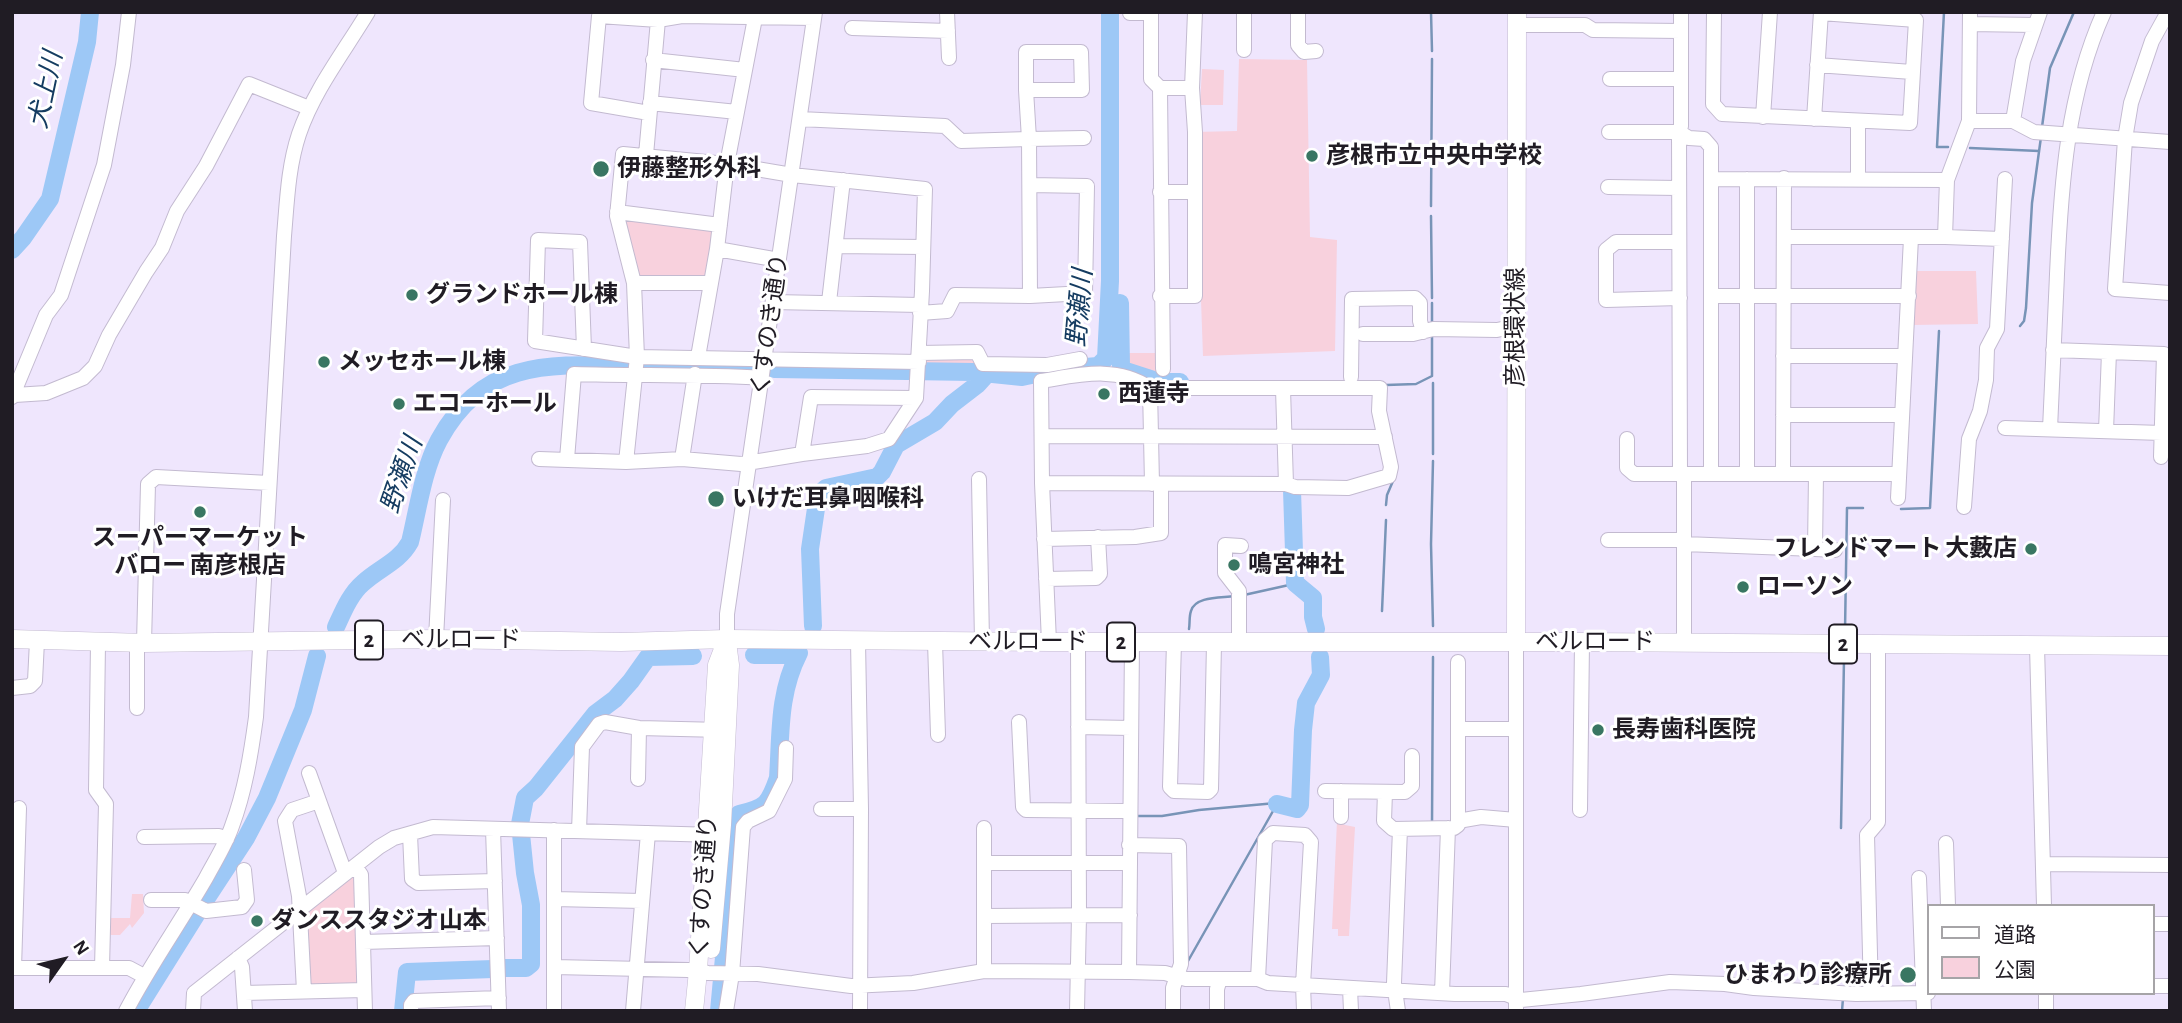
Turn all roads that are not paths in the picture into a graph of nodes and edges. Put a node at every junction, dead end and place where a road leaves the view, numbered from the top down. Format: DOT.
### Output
graph roads {
  1 [pos="129,12"];
  2 [pos="368,12"];
  3 [pos="947,12"];
  4 [pos="1195,12"];
  5 [pos="1244,12"];
  6 [pos="1298,12"];
  7 [pos="1681,12"];
  8 [pos="1714,12"];
  9 [pos="1770,12"];
  10 [pos="2168,12"];
  11 [pos="1130,13"];
  12 [pos="1821,13"];
  13 [pos="2103,13"];
  14 [pos="710,14"];
  15 [pos="815,15"];
  16 [pos="755,18"];
  17 [pos="1970,18"];
  18 [pos="2037,18"];
  19 [pos="1517,19"];
  20 [pos="658,20"];
  21 [pos="852,28"];
  22 [pos="948,31"];
  23 [pos="1681,31"];
  24 [pos="1244,50"];
  25 [pos="1316,51"];
  26 [pos="949,58"];
  27 [pos="653,60"];
  28 [pos="1817,65"];
  29 [pos="745,70"];
  30 [pos="1912,72"];
  31 [pos="1610,79"];
  32 [pos="1681,79"];
  33 [pos="1160,88"];
  34 [pos="1192,88"];
  35 [pos="1026,90"];
  36 [pos="309,108"];
  37 [pos="649,108"];
  38 [pos="737,112"];
  39 [pos="1763,117"];
  40 [pos="800,119"];
  41 [pos="1814,119"];
  42 [pos="1858,121"];
  43 [pos="1969,121"];
  44 [pos="2013,121"];
  45 [pos="1609,132"];
  46 [pos="1679,132"];
  47 [pos="2069,135"];
  48 [pos="1084,138"];
  49 [pos="1029,139"];
  50 [pos="2125,139"];
  51 [pos="2170,142"];
  52 [pos="646,155"];
  53 [pos="727,164"];
  54 [pos="792,175"];
  55 [pos="1784,178"];
  56 [pos="1858,178"];
  57 [pos="1711,179"];
  58 [pos="1747,179"];
  59 [pos="2005,179"];
  60 [pos="843,180"];
  61 [pos="1947,180"];
  62 [pos="1030,185"];
  63 [pos="1608,187"];
  64 [pos="1678,188"];
  65 [pos="1160,192"];
  66 [pos="1194,192"];
  67 [pos="617,212"];
  68 [pos="720,225"];
  69 [pos="1784,237"];
  70 [pos="1945,237"];
  71 [pos="1911,238"];
  72 [pos="2002,239"];
  73 [pos="1678,242"];
  74 [pos="836,246"];
  75 [pos="923,247"];
  76 [pos="717,249"];
  77 [pos="779,260"];
  78 [pos="634,282"];
  79 [pos="711,283"];
  80 [pos="2170,292"];
  81 [pos="1030,296"];
  82 [pos="1160,296"];
  83 [pos="1711,296"];
  84 [pos="1909,296"];
  85 [pos="1747,297"];
  86 [pos="1783,297"];
  87 [pos="1680,299"];
  88 [pos="773,302"];
  89 [pos="829,302"];
  90 [pos="920,309"];
  91 [pos="1516,326"];
  92 [pos="1423,332"];
  93 [pos="1363,334"];
  94 [pos="584,349"];
  95 [pos="2053,350"];
  96 [pos="2109,352"];
  97 [pos="698,356"];
  98 [pos="1783,356"];
  99 [pos="1905,356"];
  100 [pos="765,358"];
  101 [pos="1080,359"];
  102 [pos="919,364"];
  103 [pos="637,366"];
  104 [pos="1163,369"];
  105 [pos="695,374"];
  106 [pos="1352,377"];
  107 [pos="762,378"];
  108 [pos="1150,388"];
  109 [pos="1283,389"];
  110 [pos="13,396"];
  111 [pos="2166,396"];
  112 [pos="916,398"];
  113 [pos="1783,415"];
  114 [pos="1902,415"];
  115 [pos="2005,428"];
  116 [pos="2050,429"];
  117 [pos="2106,431"];
  118 [pos="2162,433"];
  119 [pos="1042,436"];
  120 [pos="1283,436"];
  121 [pos="1385,436"];
  122 [pos="1152,437"];
  123 [pos="1627,439"];
  124 [pos="802,454"];
  125 [pos="2161,457"];
  126 [pos="539,459"];
  127 [pos="567,459"];
  128 [pos="682,459"];
  129 [pos="750,462"];
  130 [pos="626,463"];
  131 [pos="1783,473"];
  132 [pos="1682,474"];
  133 [pos="1711,474"];
  134 [pos="1747,474"];
  135 [pos="1816,474"];
  136 [pos="1899,474"];
  137 [pos="979,479"];
  138 [pos="269,483"];
  139 [pos="1042,483"];
  140 [pos="1156,484"];
  141 [pos="1286,484"];
  142 [pos="1898,498"];
  143 [pos="443,499"];
  144 [pos="1965,507"];
  145 [pos="1098,537"];
  146 [pos="1044,539"];
  147 [pos="1608,540"];
  148 [pos="1684,542"];
  149 [pos="1241,546"];
  150 [pos="1815,549"];
  151 [pos="1835,550"];
  152 [pos="1046,579"];
  153 [pos="12,639"];
  154 [pos="436,639"];
  155 [pos="727,639"];
  156 [pos="37,641"];
  157 [pos="858,641"];
  158 [pos="260,642"];
  159 [pos="935,642"];
  160 [pos="982,642"];
  161 [pos="1049,642"];
  162 [pos="1132,642"];
  163 [pos="1174,642"];
  164 [pos="1214,642"];
  165 [pos="1516,642"];
  166 [pos="1582,642"];
  167 [pos="1684,642"];
  168 [pos="98,643"];
  169 [pos="140,643"];
  170 [pos="1078,643"];
  171 [pos="1239,643"];
  172 [pos="1878,644"];
  173 [pos="2037,646"];
  174 [pos="2170,646"];
  175 [pos="1458,662"];
  176 [pos="12,688"];
  177 [pos="137,708"];
  178 [pos="1020,722"];
  179 [pos="1078,727"];
  180 [pos="639,728"];
  181 [pos="1131,728"];
  182 [pos="1458,729"];
  183 [pos="1516,729"];
  184 [pos="720,730"];
  185 [pos="939,735"];
  186 [pos="786,748"];
  187 [pos="1412,756"];
  188 [pos="309,773"];
  189 [pos="638,779"];
  190 [pos="1325,791"];
  191 [pos="1341,791"];
  192 [pos="1385,792"];
  193 [pos="319,801"];
  194 [pos="20,808"];
  195 [pos="821,809"];
  196 [pos="861,809"];
  197 [pos="1079,810"];
  198 [pos="1580,810"];
  199 [pos="1129,811"];
  200 [pos="1341,817"];
  201 [pos="1516,820"];
  202 [pos="1453,825"];
  203 [pos="984,828"];
  204 [pos="494,829"];
  205 [pos="1400,829"];
  206 [pos="554,830"];
  207 [pos="579,831"];
  208 [pos="648,833"];
  209 [pos="410,834"];
  210 [pos="714,834"];
  211 [pos="144,837"];
  212 [pos="227,839"];
  213 [pos="1946,843"];
  214 [pos="1129,845"];
  215 [pos="984,863"];
  216 [pos="1078,863"];
  217 [pos="1129,863"];
  218 [pos="2042,864"];
  219 [pos="2170,865"];
  220 [pos="350,869"];
  221 [pos="244,870"];
  222 [pos="1919,878"];
  223 [pos="495,881"];
  224 [pos="554,899"];
  225 [pos="151,900"];
  226 [pos="642,901"];
  227 [pos="191,903"];
  228 [pos="1948,904"];
  229 [pos="2044,904"];
  230 [pos="300,908"];
  231 [pos="1130,915"];
  232 [pos="984,916"];
  233 [pos="1079,916"];
  234 [pos="497,938"];
  235 [pos="363,942"];
  236 [pos="238,958"];
  237 [pos="554,967"];
  238 [pos="13,968"];
  239 [pos="102,968"];
  240 [pos="637,968"];
  241 [pos="984,971"];
  242 [pos="1077,971"];
  243 [pos="1129,972"];
  244 [pos="716,973"];
  245 [pos="144,976"];
  246 [pos="1176,976"];
  247 [pos="1220,979"];
  248 [pos="1258,979"];
  249 [pos="1303,985"];
  250 [pos="860,986"];
  251 [pos="1350,988"];
  252 [pos="364,990"];
  253 [pos="304,991"];
  254 [pos="1396,991"];
  255 [pos="244,993"];
  256 [pos="1441,993"];
  257 [pos="1926,993"];
  258 [pos="1871,994"];
  259 [pos="499,1004"];
  260 [pos="1516,1004"];
  261 [pos="126,1011"];
  262 [pos="193,1011"];
  263 [pos="245,1011"];
  264 [pos="365,1011"];
  265 [pos="411,1011"];
  266 [pos="554,1011"];
  267 [pos="633,1011"];
  268 [pos="694,1011"];
  269 [pos="706,1011"];
  270 [pos="726,1011"];
  271 [pos="860,1011"];
  272 [pos="1077,1011"];
  273 [pos="1173,1011"];
  274 [pos="1217,1011"];
  275 [pos="1304,1011"];
  276 [pos="1351,1011"];
  277 [pos="1398,1011"];
  278 [pos="1924,1011"];
  1 -- 110 [label="street"];
  2 -- 36 [label="street"];
  3 -- 22 [label="street"];
  4 -- 34 [label="street"];
  5 -- 24 [label="street"];
  6 -- 25 [label="street"];
  7 -- 23 [label="street"];
  8 -- 39 [label="street"];
  9 -- 39 [label="street"];
  10 -- 50 [label="street"];
  11 -- 33 [label="street"];
  12 -- 28 [label="street"];
  12 -- 30 [label="street"];
  13 -- 47 [label="street"];
  14 -- 16 [label="street"];
  14 -- 20 [label="street"];
  15 -- 16 [label="street"];
  15 -- 40 [label="street, くすのき通り"];
  16 -- 29 [label="street"];
  17 -- 18 [label="street"];
  17 -- 43 [label="street"];
  18 -- 44 [label="street"];
  19 -- 23 [label="street"];
  19 -- 91 [label="main road, 彦根環状線"];
  20 -- 27 [label="street"];
  20 -- 37 [label="street"];
  21 -- 22 [label="street"];
  22 -- 26 [label="street"];
  23 -- 32 [label="street"];
  27 -- 29 [label="street"];
  27 -- 37 [label="street"];
  28 -- 30 [label="street"];
  28 -- 41 [label="street"];
  29 -- 38 [label="street"];
  30 -- 42 [label="street"];
  31 -- 32 [label="street"];
  32 -- 46 [label="street"];
  33 -- 34 [label="street"];
  33 -- 65 [label="street"];
  34 -- 66 [label="street"];
  35 -- 35 [label="street"];
  35 -- 49 [label="street"];
  36 -- 110 [label="street"];
  36 -- 138 [label="street"];
  37 -- 38 [label="street"];
  37 -- 52 [label="street"];
  38 -- 53 [label="street"];
  39 -- 41 [label="street"];
  40 -- 49 [label="street"];
  40 -- 54 [label="street, くすのき通り"];
  41 -- 42 [label="street"];
  42 -- 56 [label="street"];
  43 -- 44 [label="street"];
  43 -- 61 [label="street"];
  44 -- 47 [label="street"];
  45 -- 46 [label="street"];
  46 -- 57 [label="street"];
  46 -- 64 [label="street"];
  47 -- 50 [label="street"];
  47 -- 95 [label="street"];
  48 -- 49 [label="street"];
  49 -- 62 [label="street"];
  50 -- 51 [label="street"];
  50 -- 80 [label="street"];
  52 -- 53 [label="street"];
  52 -- 67 [label="street"];
  53 -- 54 [label="street"];
  53 -- 68 [label="street"];
  54 -- 60 [label="street"];
  54 -- 77 [label="street, くすのき通り"];
  55 -- 56 [label="street"];
  55 -- 58 [label="street"];
  55 -- 69 [label="street"];
  56 -- 61 [label="street"];
  57 -- 58 [label="street"];
  57 -- 83 [label="street"];
  58 -- 85 [label="street"];
  59 -- 72 [label="street"];
  60 -- 74 [label="street"];
  60 -- 75 [label="street"];
  61 -- 70 [label="street"];
  62 -- 81 [label="street"];
  62 -- 81 [label="street"];
  63 -- 64 [label="street"];
  64 -- 73 [label="street"];
  65 -- 66 [label="street"];
  65 -- 82 [label="street"];
  66 -- 82 [label="street"];
  67 -- 68 [label="street"];
  67 -- 78 [label="street"];
  68 -- 76 [label="street"];
  69 -- 71 [label="street"];
  69 -- 86 [label="street"];
  70 -- 71 [label="street"];
  70 -- 72 [label="street"];
  71 -- 84 [label="street"];
  72 -- 144 [label="street"];
  73 -- 87 [label="street"];
  73 -- 87 [label="street"];
  74 -- 75 [label="street"];
  74 -- 89 [label="street"];
  75 -- 90 [label="street"];
  76 -- 77 [label="street"];
  76 -- 79 [label="street"];
  77 -- 88 [label="street, くすのき通り"];
  78 -- 79 [label="street"];
  78 -- 103 [label="street"];
  79 -- 97 [label="street"];
  81 -- 90 [label="street"];
  82 -- 104 [label="street"];
  83 -- 85 [label="street"];
  83 -- 133 [label="street"];
  84 -- 86 [label="street"];
  84 -- 99 [label="street"];
  85 -- 86 [label="street"];
  85 -- 134 [label="street"];
  86 -- 98 [label="street"];
  87 -- 132 [label="street"];
  88 -- 89 [label="street"];
  88 -- 100 [label="street, くすのき通り"];
  89 -- 90 [label="street"];
  90 -- 102 [label="street"];
  91 -- 92 [label="street"];
  91 -- 165 [label="main road, 彦根環状線"];
  92 -- 93 [label="street"];
  92 -- 106 [label="street"];
  94 -- 94 [label="street"];
  94 -- 103 [label="street"];
  95 -- 96 [label="street"];
  95 -- 116 [label="street"];
  96 -- 111 [label="street"];
  96 -- 117 [label="street"];
  97 -- 100 [label="street"];
  97 -- 103 [label="street"];
  98 -- 99 [label="street"];
  98 -- 113 [label="street"];
  99 -- 114 [label="street"];
  100 -- 102 [label="street"];
  100 -- 107 [label="street, くすのき通り"];
  101 -- 102 [label="street"];
  102 -- 112 [label="street"];
  103 -- 105 [label="street"];
  103 -- 127 [label="street"];
  103 -- 130 [label="street"];
  105 -- 107 [label="street"];
  105 -- 128 [label="street"];
  107 -- 129 [label="street, くすのき通り"];
  108 -- 109 [label="street"];
  108 -- 119 [label="street"];
  108 -- 122 [label="street"];
  109 -- 120 [label="street"];
  109 -- 121 [label="street"];
  111 -- 118 [label="street"];
  112 -- 124 [label="street"];
  112 -- 124 [label="street"];
  113 -- 114 [label="street"];
  113 -- 131 [label="street"];
  114 -- 136 [label="street"];
  115 -- 116 [label="street"];
  116 -- 117 [label="street"];
  117 -- 118 [label="street"];
  118 -- 125 [label="street"];
  119 -- 122 [label="street"];
  119 -- 139 [label="street"];
  120 -- 121 [label="street"];
  120 -- 122 [label="street"];
  120 -- 141 [label="street"];
  121 -- 141 [label="street"];
  122 -- 140 [label="street"];
  123 -- 132 [label="street"];
  124 -- 129 [label="street"];
  126 -- 127 [label="street"];
  127 -- 130 [label="street"];
  128 -- 129 [label="street"];
  128 -- 130 [label="street"];
  129 -- 155 [label="street, くすのき通り"];
  131 -- 134 [label="street"];
  131 -- 135 [label="street"];
  132 -- 133 [label="street"];
  132 -- 148 [label="street"];
  133 -- 134 [label="street"];
  135 -- 136 [label="street"];
  135 -- 150 [label="street"];
  136 -- 142 [label="street"];
  137 -- 160 [label="street"];
  138 -- 158 [label="street"];
  138 -- 169 [label="street"];
  139 -- 140 [label="street"];
  139 -- 146 [label="street"];
  140 -- 141 [label="street"];
  140 -- 145 [label="street"];
  143 -- 154 [label="street"];
  145 -- 146 [label="street"];
  145 -- 152 [label="street"];
  146 -- 152 [label="street"];
  147 -- 148 [label="street"];
  148 -- 150 [label="street"];
  148 -- 167 [label="street"];
  149 -- 171 [label="street"];
  150 -- 151 [label="street"];
  152 -- 161 [label="street"];
  153 -- 156 [label="main road, ベルロード / 2"];
  154 -- 155 [label="main road, ベルロード / 2"];
  154 -- 158 [label="main road, ベルロード / 2"];
  155 -- 157 [label="main road, ベルロード / 2"];
  155 -- 184 [label="main road, くすのき通り"];
  156 -- 168 [label="main road, ベルロード / 2"];
  156 -- 176 [label="street"];
  157 -- 159 [label="main road, ベルロード / 2"];
  157 -- 196 [label="street"];
  158 -- 169 [label="main road, ベルロード / 2"];
  158 -- 212 [label="street"];
  159 -- 160 [label="main road, ベルロード / 2"];
  159 -- 185 [label="street"];
  160 -- 161 [label="main road, ベルロード / 2"];
  161 -- 170 [label="main road, ベルロード / 2"];
  162 -- 163 [label="main road, ベルロード / 2"];
  162 -- 170 [label="main road, ベルロード / 2"];
  162 -- 181 [label="street"];
  163 -- 164 [label="main road, ベルロード / 2"];
  163 -- 164 [label="street"];
  164 -- 171 [label="main road, ベルロード / 2"];
  165 -- 166 [label="main road, ベルロード / 2"];
  165 -- 171 [label="main road, ベルロード / 2"];
  165 -- 183 [label="street"];
  166 -- 167 [label="main road, ベルロード / 2"];
  166 -- 198 [label="street"];
  167 -- 172 [label="main road, ベルロード / 2"];
  168 -- 169 [label="main road, ベルロード / 2"];
  168 -- 239 [label="street"];
  169 -- 177 [label="street"];
  170 -- 179 [label="street"];
  172 -- 173 [label="main road, ベルロード / 2"];
  172 -- 258 [label="street"];
  173 -- 174 [label="main road, ベルロード / 2"];
  173 -- 218 [label="street"];
  175 -- 182 [label="street"];
  178 -- 197 [label="street"];
  179 -- 181 [label="street"];
  179 -- 197 [label="street"];
  180 -- 184 [label="street"];
  180 -- 189 [label="street"];
  180 -- 207 [label="street"];
  181 -- 199 [label="street"];
  182 -- 183 [label="street"];
  182 -- 202 [label="street"];
  183 -- 201 [label="street"];
  184 -- 210 [label="main road, くすのき通り"];
  186 -- 244 [label="street"];
  187 -- 192 [label="street"];
  188 -- 193 [label="street"];
  190 -- 191 [label="street"];
  191 -- 192 [label="street"];
  191 -- 200 [label="street"];
  192 -- 205 [label="street"];
  193 -- 220 [label="street"];
  193 -- 230 [label="street"];
  194 -- 238 [label="street"];
  195 -- 196 [label="street"];
  196 -- 250 [label="street"];
  197 -- 199 [label="street"];
  197 -- 216 [label="street"];
  199 -- 214 [label="street"];
  201 -- 202 [label="street"];
  201 -- 260 [label="street"];
  202 -- 205 [label="street"];
  202 -- 256 [label="street"];
  203 -- 215 [label="street"];
  204 -- 206 [label="street"];
  204 -- 209 [label="street"];
  204 -- 223 [label="street"];
  205 -- 254 [label="street"];
  206 -- 207 [label="street"];
  206 -- 224 [label="street"];
  207 -- 208 [label="street"];
  208 -- 210 [label="street"];
  208 -- 226 [label="street"];
  209 -- 220 [label="street"];
  209 -- 223 [label="street"];
  210 -- 244 [label="main road, くすのき通り"];
  211 -- 212 [label="street"];
  212 -- 227 [label="street"];
  213 -- 228 [label="street"];
  214 -- 217 [label="street"];
  214 -- 246 [label="street"];
  215 -- 216 [label="street"];
  215 -- 232 [label="street"];
  216 -- 217 [label="street"];
  216 -- 233 [label="street"];
  217 -- 231 [label="street"];
  218 -- 219 [label="street"];
  218 -- 229 [label="street"];
  220 -- 230 [label="street"];
  220 -- 235 [label="street"];
  221 -- 227 [label="street"];
  222 -- 257 [label="street"];
  223 -- 234 [label="street"];
  224 -- 226 [label="street"];
  224 -- 237 [label="street"];
  225 -- 227 [label="street"];
  226 -- 240 [label="street"];
  227 -- 245 [label="street"];
  230 -- 236 [label="street"];
  230 -- 253 [label="street"];
  231 -- 233 [label="street"];
  231 -- 243 [label="street"];
  232 -- 233 [label="street"];
  232 -- 241 [label="street"];
  233 -- 242 [label="street"];
  234 -- 235 [label="street"];
  234 -- 259 [label="street"];
  235 -- 252 [label="street"];
  236 -- 255 [label="street"];
  236 -- 262 [label="street"];
  237 -- 240 [label="street"];
  237 -- 266 [label="street"];
  238 -- 239 [label="street"];
  239 -- 245 [label="street"];
  240 -- 244 [label="street"];
  240 -- 267 [label="street"];
  241 -- 242 [label="street"];
  241 -- 250 [label="street"];
  242 -- 243 [label="street"];
  242 -- 272 [label="street"];
  243 -- 246 [label="street"];
  244 -- 250 [label="street"];
  244 -- 268 [label="main road, くすのき通り"];
  244 -- 269 [label="main road, くすのき通り"];
  244 -- 270 [label="street"];
  245 -- 261 [label="street"];
  246 -- 247 [label="street"];
  246 -- 273 [label="street"];
  247 -- 248 [label="street"];
  247 -- 274 [label="street"];
  248 -- 249 [label="street"];
  248 -- 249 [label="street"];
  249 -- 251 [label="street"];
  249 -- 275 [label="street"];
  250 -- 271 [label="street"];
  251 -- 254 [label="street"];
  251 -- 276 [label="street"];
  252 -- 253 [label="street"];
  252 -- 264 [label="street"];
  253 -- 255 [label="street"];
  254 -- 256 [label="street"];
  254 -- 277 [label="street"];
  255 -- 263 [label="street"];
  256 -- 260 [label="street"];
  257 -- 258 [label="street"];
  257 -- 278 [label="street"];
  258 -- 260 [label="street"];
  259 -- 265 [label="street"];
}
